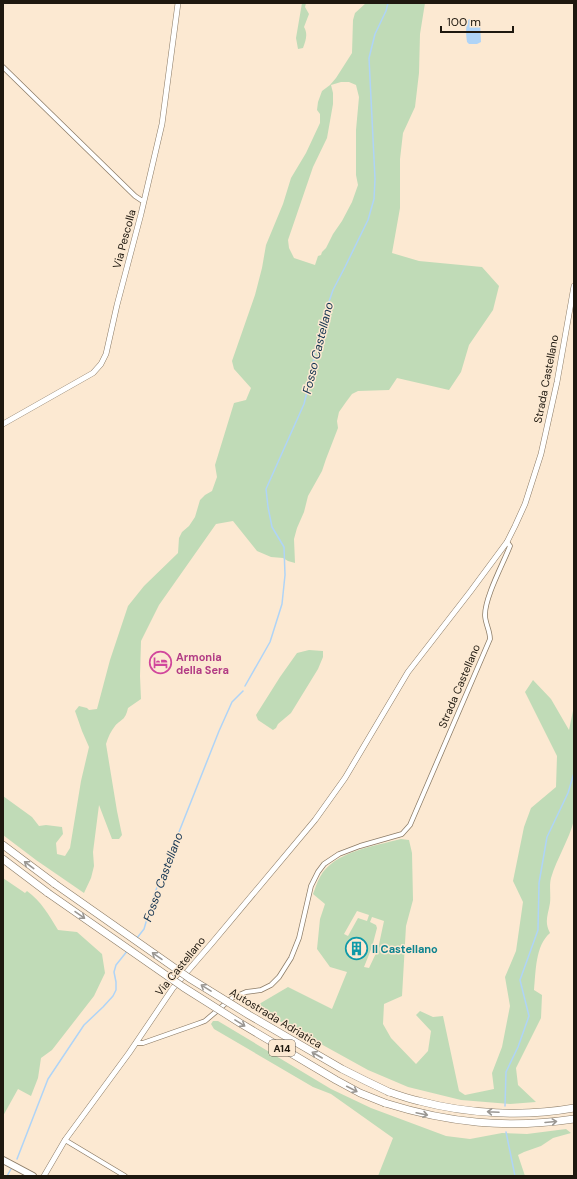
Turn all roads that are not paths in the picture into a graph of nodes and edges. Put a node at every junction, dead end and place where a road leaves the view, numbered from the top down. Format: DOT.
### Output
graph roads {
  1 [pos="178,3"];
  2 [pos="3,67"];
  3 [pos="144,201"];
  4 [pos="574,286"];
  5 [pos="3,424"];
  6 [pos="507,542"];
  7 [pos="345,778"];
  8 [pos="3,845"];
  9 [pos="3,859"];
  10 [pos="136,1042"];
  11 [pos="574,1108"];
  12 [pos="574,1119"];
  13 [pos="65,1140"];
  14 [pos="3,1160"];
  15 [pos="33,1176"];
  16 [pos="44,1176"];
  17 [pos="125,1176"];
  1 -- 3 [label="street, Via Pescolla"];
  2 -- 3 [label="street"];
  3 -- 5 [label="street, Via Pescolla"];
  4 -- 6 [label="street, Strada Castellano"];
  6 -- 7 [label="street, Strada Castellano"];
  6 -- 10 [label="street, Strada Castellano"];
  7 -- 10 [label="street, Via Castellano"];
  11 -- 8 [label="highway, Autostrada Adriatica / A14, one-way, bridge"];
  9 -- 12 [label="highway, Autostrada Adriatica / A14, one-way, bridge"];
  10 -- 13 [label="street, Via Castellano"];
  13 -- 16 [label="street, Via Castellano"];
  13 -- 17 [label="street"];
  14 -- 15 [label="main road"];
}
